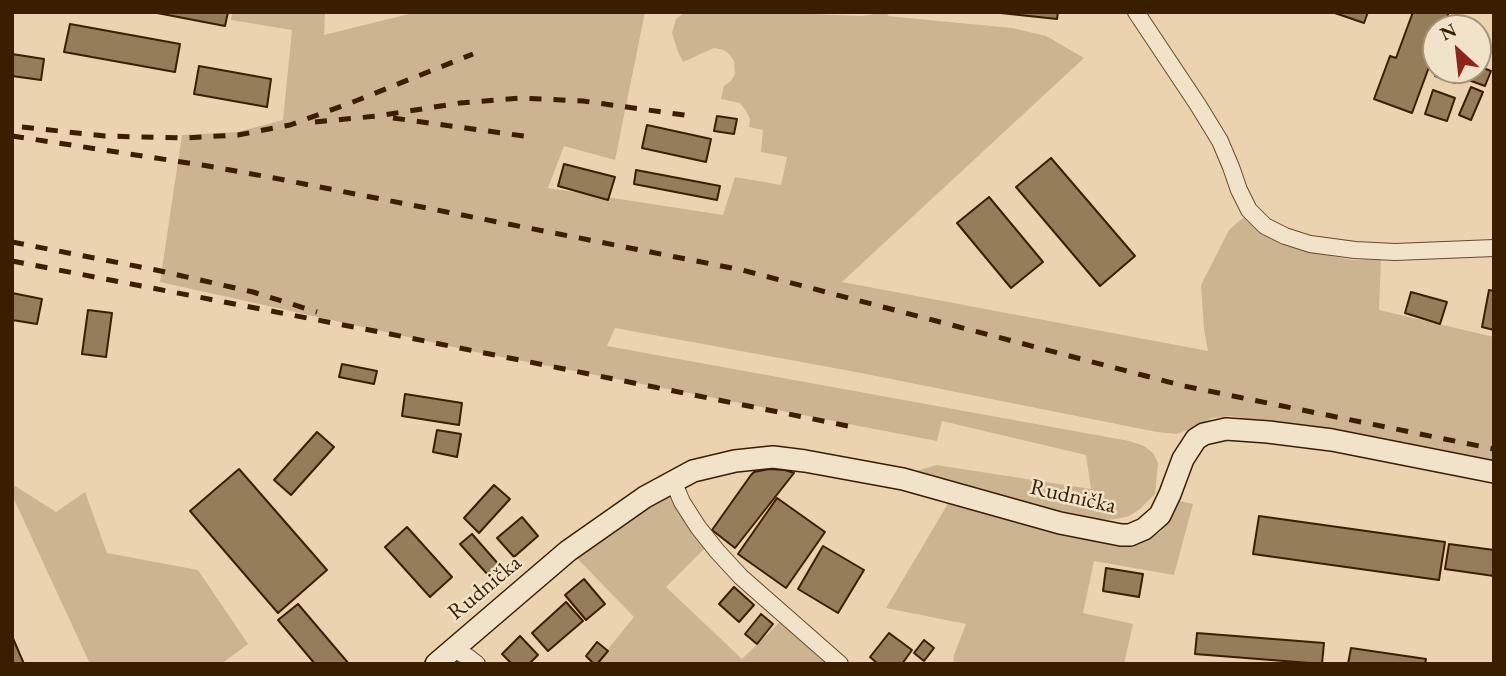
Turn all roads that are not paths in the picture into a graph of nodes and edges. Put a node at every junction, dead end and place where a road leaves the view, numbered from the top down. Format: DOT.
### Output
graph roads {
  1 [pos="1136,12"];
  2 [pos="1494,248"];
  3 [pos="1494,472"];
  4 [pos="673,481"];
  5 [pos="453,649"];
  6 [pos="436,664"];
  7 [pos="477,664"];
  8 [pos="840,664"];
  1 -- 2 [label="street"];
  3 -- 4 [label="street, Rudnička"];
  4 -- 5 [label="street, Rudnička"];
  4 -- 8 [label="street"];
  5 -- 6 [label="street, Rudnička"];
  5 -- 7 [label="street"];
}
